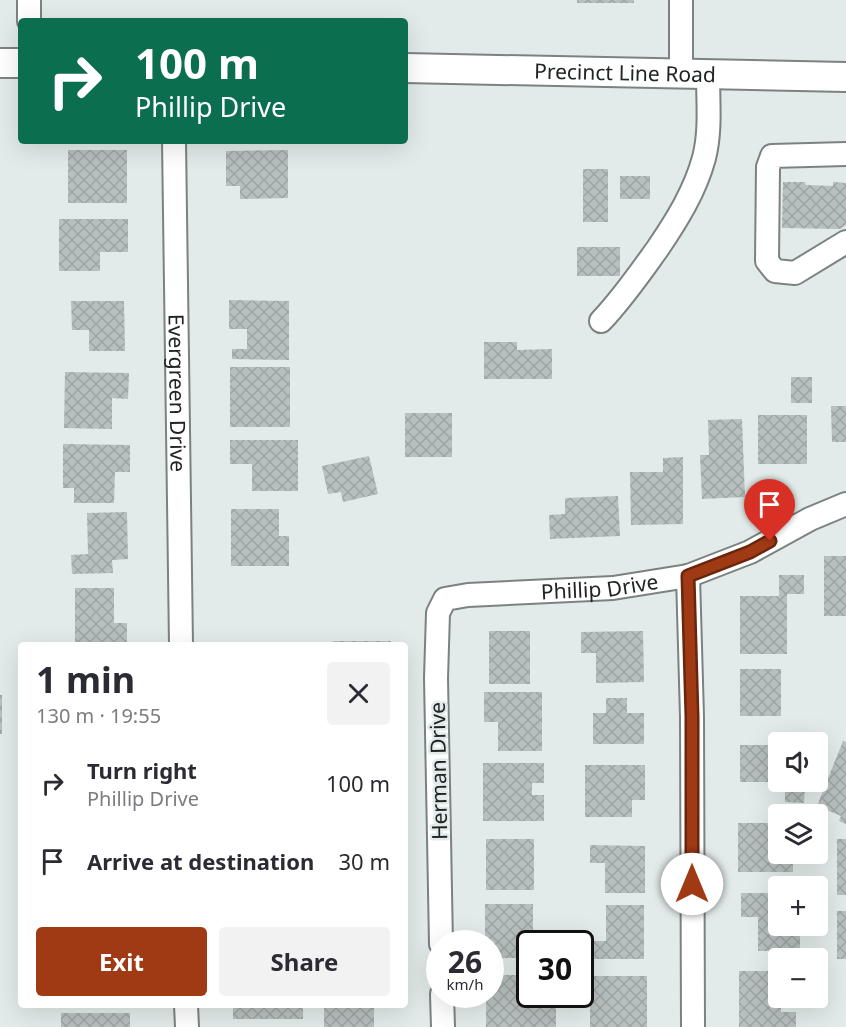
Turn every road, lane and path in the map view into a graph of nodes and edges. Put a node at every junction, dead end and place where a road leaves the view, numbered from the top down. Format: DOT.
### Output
graph roads {
  1 [pos="29,0"];
  2 [pos="681,0"];
  3 [pos="29,18"];
  4 [pos="0,63"];
  5 [pos="18,63"];
  6 [pos="408,68"];
  7 [pos="694,74"];
  8 [pos="846,77"];
  9 [pos="174,144"];
  10 [pos="846,154"];
  11 [pos="846,242"];
  12 [pos="601,321"];
  13 [pos="846,504"];
  14 [pos="688,576"];
  15 [pos="445,599"];
  16 [pos="181,642"];
  17 [pos="441,930"];
  18 [pos="186,1008"];
  19 [pos="442,1008"];
  20 [pos="187,1027"];
  21 [pos="443,1027"];
  22 [pos="693,1027"];
  1 -- 3 [label="street"];
  2 -- 7 [label="street"];
  4 -- 5 [label="main road"];
  6 -- 7 [label="main road, Precinct Line Road"];
  7 -- 8 [label="main road, Precinct Line Road"];
  7 -- 12 [label="street"];
  9 -- 16 [label="street, Evergreen Drive"];
  10 -- 11 [label="street"];
  13 -- 14 [label="street, Phillip Drive"];
  14 -- 15 [label="street, Phillip Drive"];
  14 -- 22 [label="street"];
  15 -- 17 [label="street, Herman Drive"];
  18 -- 20 [label="street"];
  19 -- 21 [label="street"];
}
